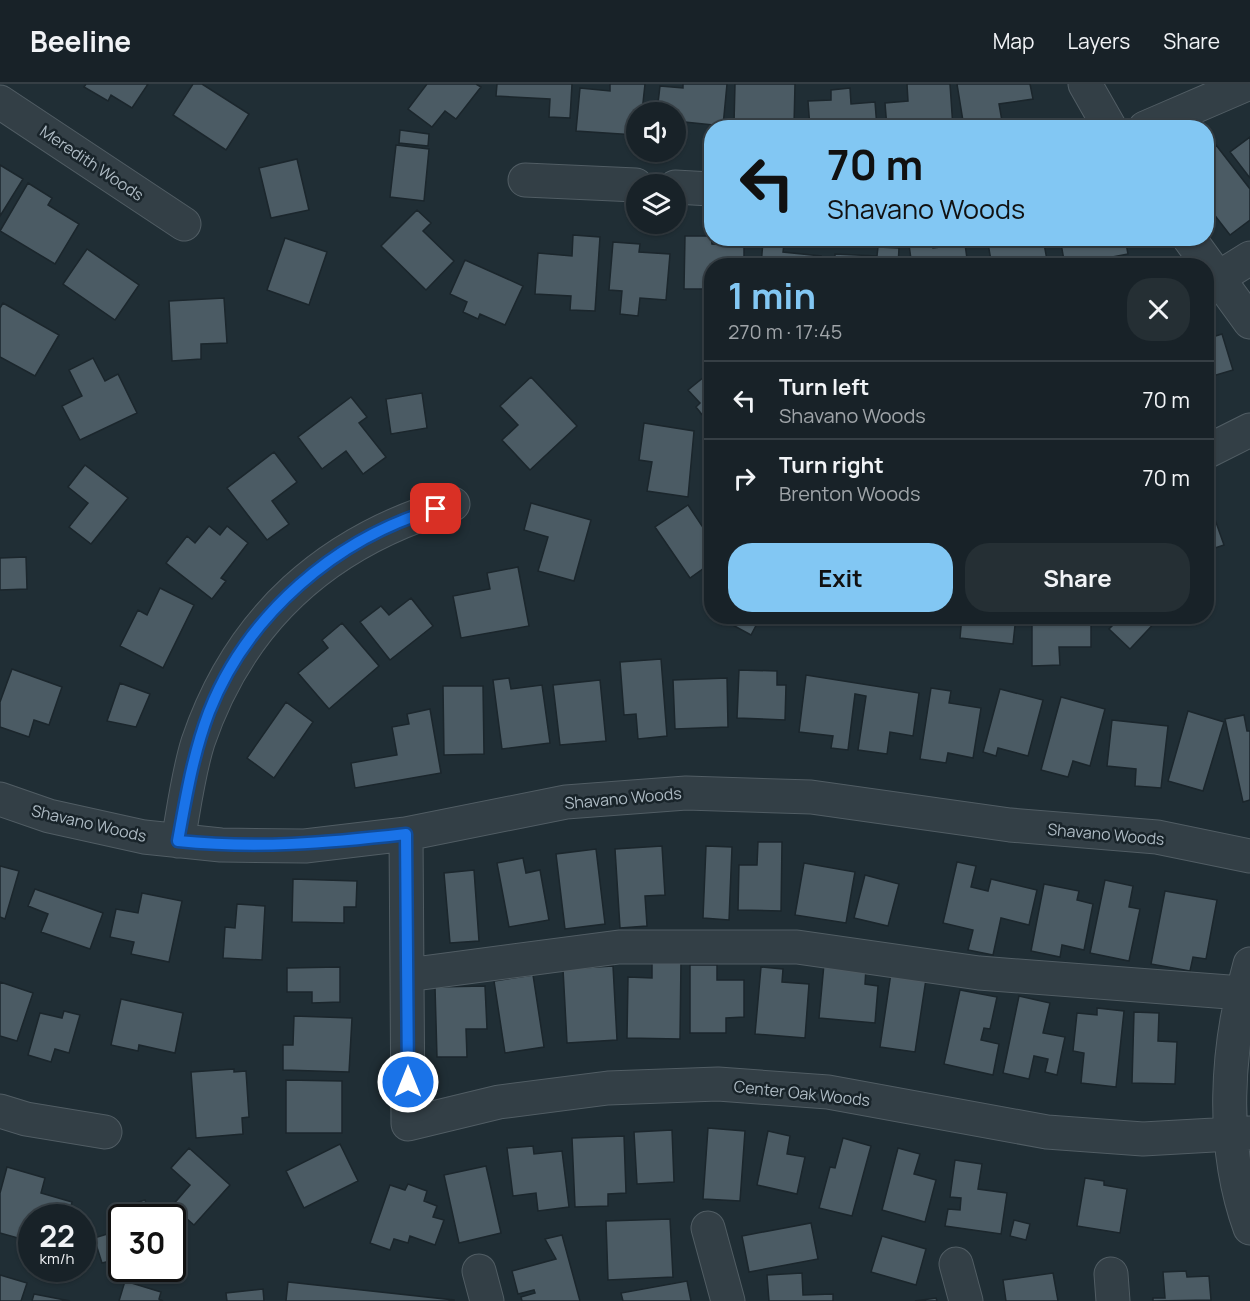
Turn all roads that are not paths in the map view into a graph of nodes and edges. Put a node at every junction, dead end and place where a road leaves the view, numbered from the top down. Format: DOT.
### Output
graph roads {
  1 [pos="1084,84"];
  2 [pos="1247,84"];
  3 [pos="0,102"];
  4 [pos="1105,120"];
  5 [pos="1164,120"];
  6 [pos="525,180"];
  7 [pos="626,185"];
  8 [pos="686,188"];
  9 [pos="704,189"];
  10 [pos="184,224"];
  11 [pos="1250,258"];
  12 [pos="1214,272"];
  13 [pos="1218,278"];
  14 [pos="1250,322"];
  15 [pos="1250,430"];
  16 [pos="1214,448"];
  17 [pos="453,504"];
  18 [pos="0,800"];
  19 [pos="406,834"];
  20 [pos="178,841"];
  21 [pos="1250,856"];
  22 [pos="407,975"];
  23 [pos="1246,979"];
  24 [pos="0,1111"];
  25 [pos="105,1132"];
  26 [pos="1241,1134"];
  27 [pos="708,1228"];
  28 [pos="1250,1228"];
  29 [pos="956,1264"];
  30 [pos="728,1301"];
  31 [pos="966,1301"];
  1 -- 4 [label="street"];
  2 -- 5 [label="street"];
  3 -- 10 [label="street, Meredith Woods"];
  6 -- 7 [label="street"];
  8 -- 9 [label="street"];
  11 -- 13 [label="street"];
  12 -- 13 [label="street"];
  13 -- 14 [label="street"];
  15 -- 16 [label="street"];
  17 -- 20 [label="street"];
  18 -- 20 [label="street, Shavano Woods"];
  19 -- 20 [label="street, Shavano Woods"];
  19 -- 21 [label="street, Shavano Woods"];
  19 -- 22 [label="street"];
  22 -- 23 [label="street"];
  22 -- 26 [label="street, Center Oak Woods"];
  23 -- 26 [label="street"];
  24 -- 25 [label="street"];
  26 -- 28 [label="street"];
  27 -- 30 [label="street"];
  29 -- 31 [label="street"];
}
